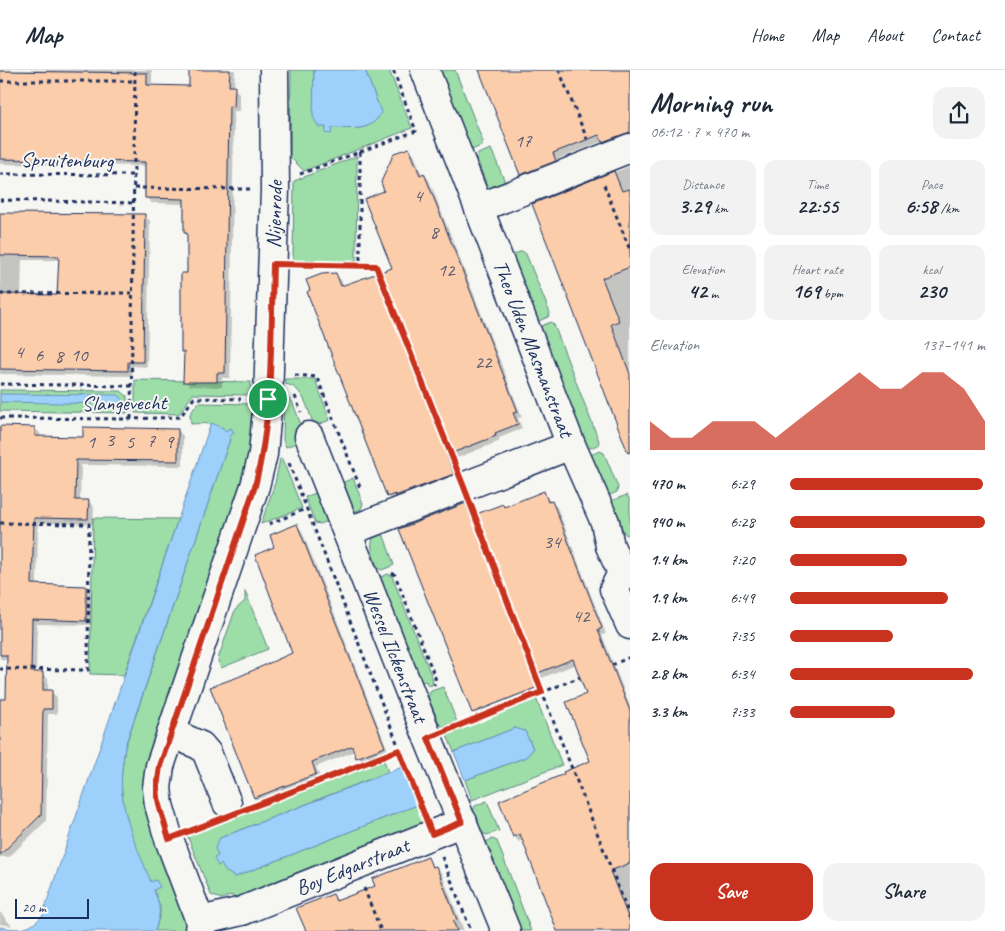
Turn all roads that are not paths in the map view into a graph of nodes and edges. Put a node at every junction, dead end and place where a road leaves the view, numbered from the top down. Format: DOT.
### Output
graph roads {
  1 [pos="274,70"];
  2 [pos="425,70"];
  3 [pos="630,148"];
  4 [pos="480,208"];
  5 [pos="309,436"];
  6 [pos="570,445"];
  7 [pos="347,532"];
  8 [pos="630,625"];
  9 [pos="172,733"];
  10 [pos="228,812"];
  11 [pos="462,822"];
  12 [pos="246,921"];
  13 [pos="200,926"];
  14 [pos="506,931"];
  1 -- 9 [label="street, Nijenrode"];
  2 -- 4 [label="street, Theo Uden Masmanstraat"];
  3 -- 4 [label="street"];
  4 -- 6 [label="street, Theo Uden Masmanstraat"];
  5 -- 7 [label="street, Wessel Ilckenstraat"];
  6 -- 7 [label="street"];
  6 -- 8 [label="street, Theo Uden Masmanstraat"];
  7 -- 11 [label="street, Wessel Ilckenstraat"];
  9 -- 10 [label="street"];
  9 -- 13 [label="street, Nijenrode"];
  11 -- 12 [label="street, Boy Edgarstraat"];
  11 -- 14 [label="street, Wessel Ilckenstraat"];
  12 -- 13 [label="street, Boy Edgarstraat"];
}
